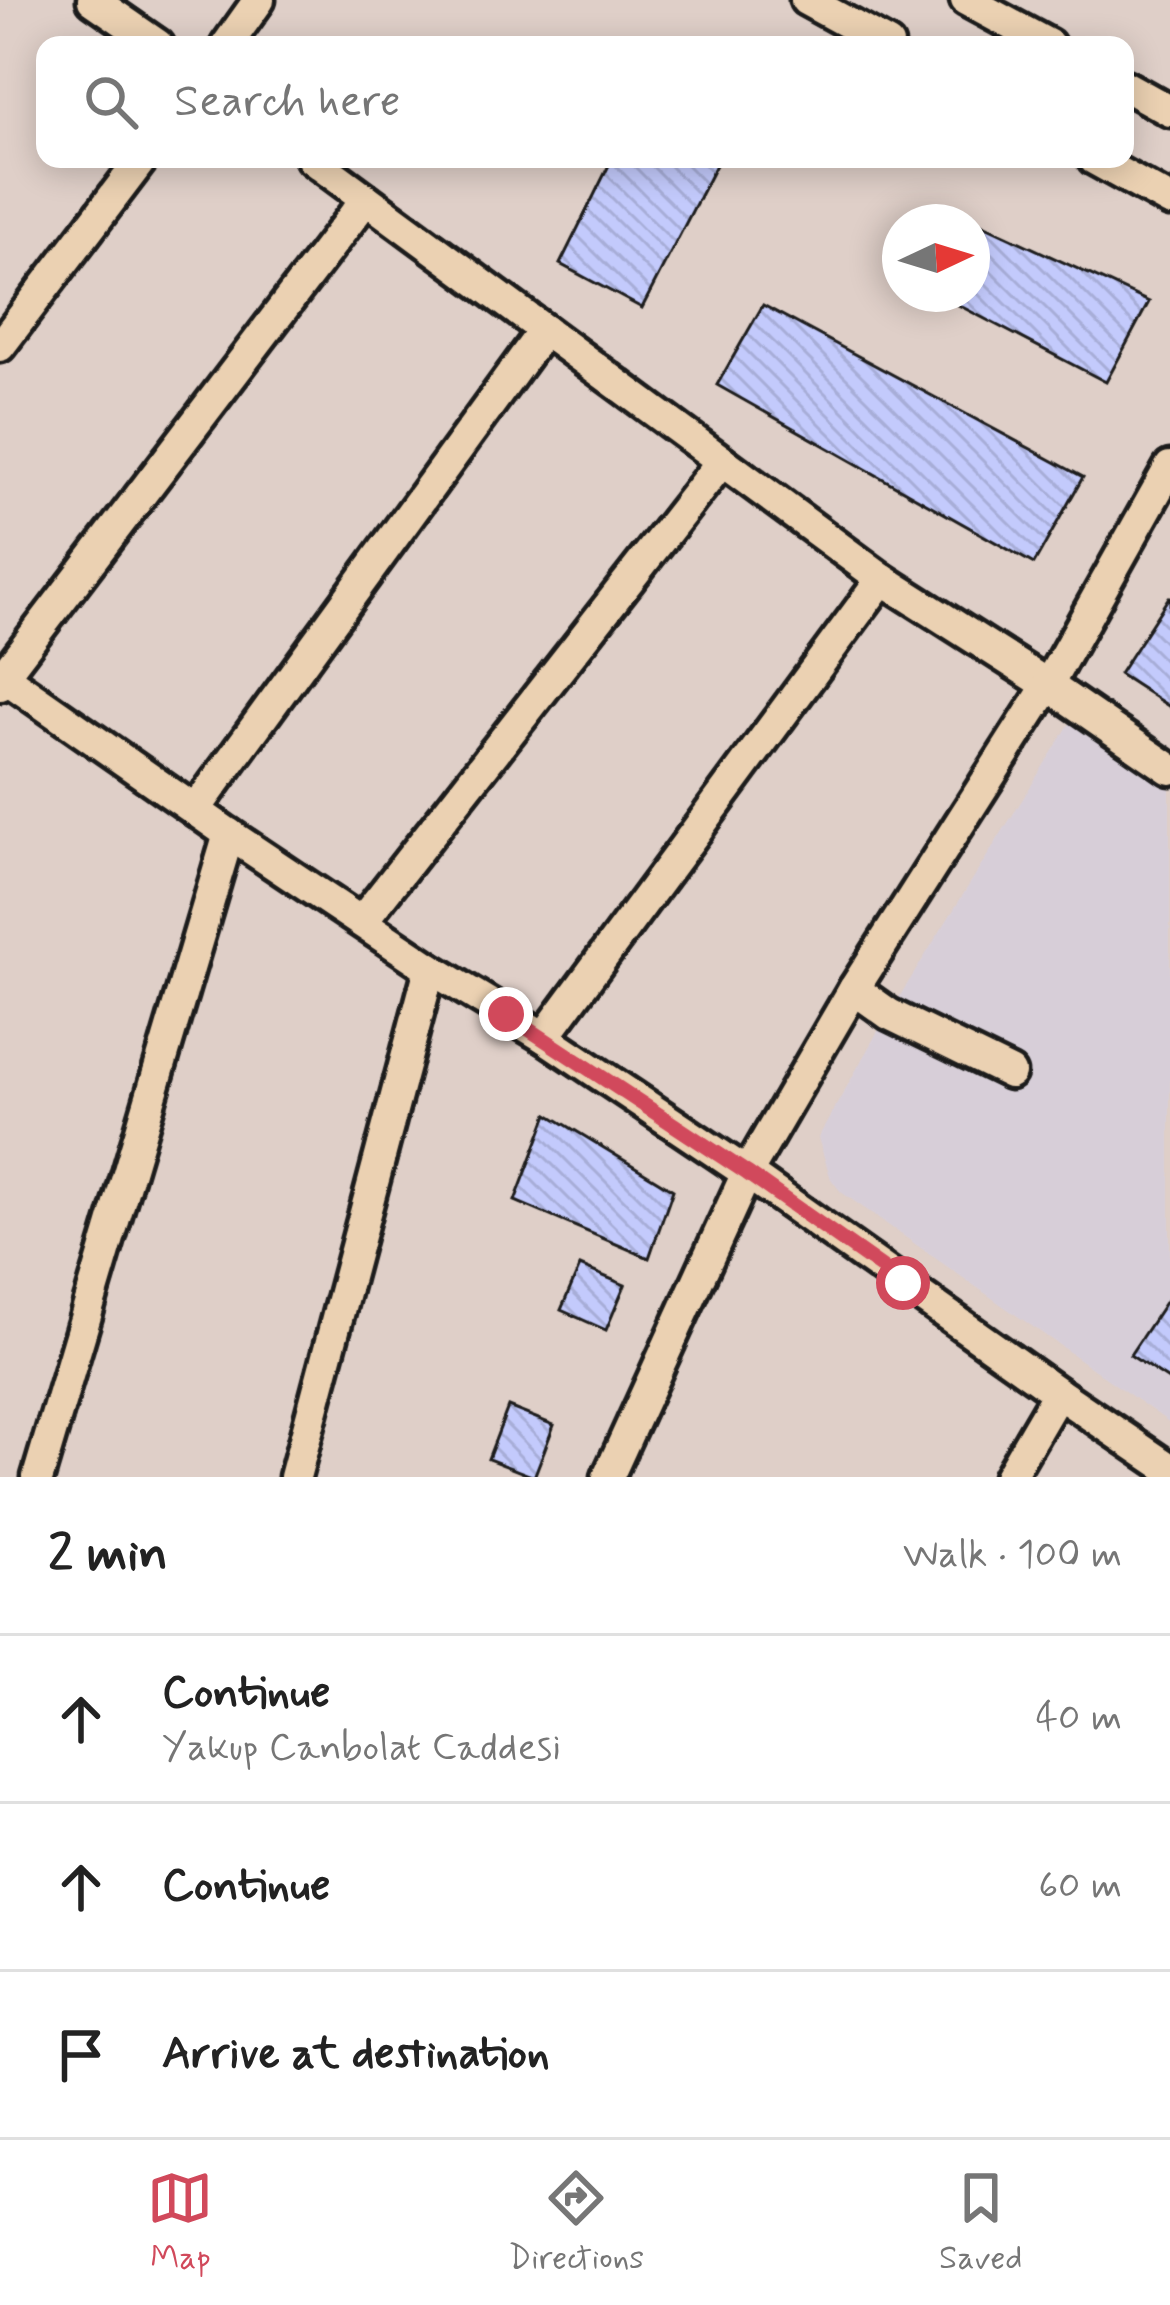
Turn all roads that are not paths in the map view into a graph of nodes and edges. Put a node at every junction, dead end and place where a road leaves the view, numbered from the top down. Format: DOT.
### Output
graph roads {
  1 [pos="93,0"];
  2 [pos="259,0"];
  3 [pos="806,0"];
  4 [pos="966,0"];
  5 [pos="145,36"];
  6 [pos="233,36"];
  7 [pos="872,36"];
  8 [pos="1032,36"];
  9 [pos="1134,91"];
  10 [pos="1170,111"];
  11 [pos="135,168"];
  12 [pos="324,168"];
  13 [pos="1110,168"];
  14 [pos="366,199"];
  15 [pos="1170,201"];
  16 [pos="544,330"];
  17 [pos="0,346"];
  18 [pos="722,461"];
  19 [pos="1167,481"];
  20 [pos="882,579"];
  21 [pos="1,679"];
  22 [pos="1048,685"];
  23 [pos="1170,769"];
  24 [pos="195,810"];
  25 [pos="229,834"];
  26 [pos="362,921"];
  27 [pos="430,968"];
  28 [pos="854,989"];
  29 [pos="544,1037"];
  30 [pos="1010,1073"];
  31 [pos="747,1173"];
  32 [pos="1058,1394"];
  33 [pos="1170,1469"];
  34 [pos="38,1477"];
  35 [pos="295,1477"];
  36 [pos="608,1477"];
  37 [pos="1009,1477"];
  1 -- 5 [label="street"];
  2 -- 6 [label="street"];
  3 -- 7 [label="street"];
  4 -- 8 [label="street"];
  9 -- 10 [label="street"];
  11 -- 17 [label="street"];
  12 -- 14 [label="street"];
  13 -- 15 [label="street"];
  14 -- 16 [label="street"];
  14 -- 21 [label="street"];
  16 -- 18 [label="street"];
  16 -- 24 [label="street"];
  18 -- 20 [label="street"];
  18 -- 26 [label="street"];
  19 -- 22 [label="street"];
  20 -- 22 [label="street"];
  20 -- 29 [label="street"];
  21 -- 24 [label="street"];
  22 -- 23 [label="street"];
  22 -- 28 [label="street"];
  24 -- 25 [label="street"];
  25 -- 26 [label="street"];
  25 -- 34 [label="street"];
  26 -- 27 [label="street"];
  27 -- 29 [label="street"];
  27 -- 35 [label="street"];
  28 -- 30 [label="street"];
  28 -- 31 [label="street"];
  29 -- 31 [label="street"];
  31 -- 32 [label="street"];
  31 -- 36 [label="street"];
  32 -- 33 [label="street"];
  32 -- 37 [label="street"];
}
